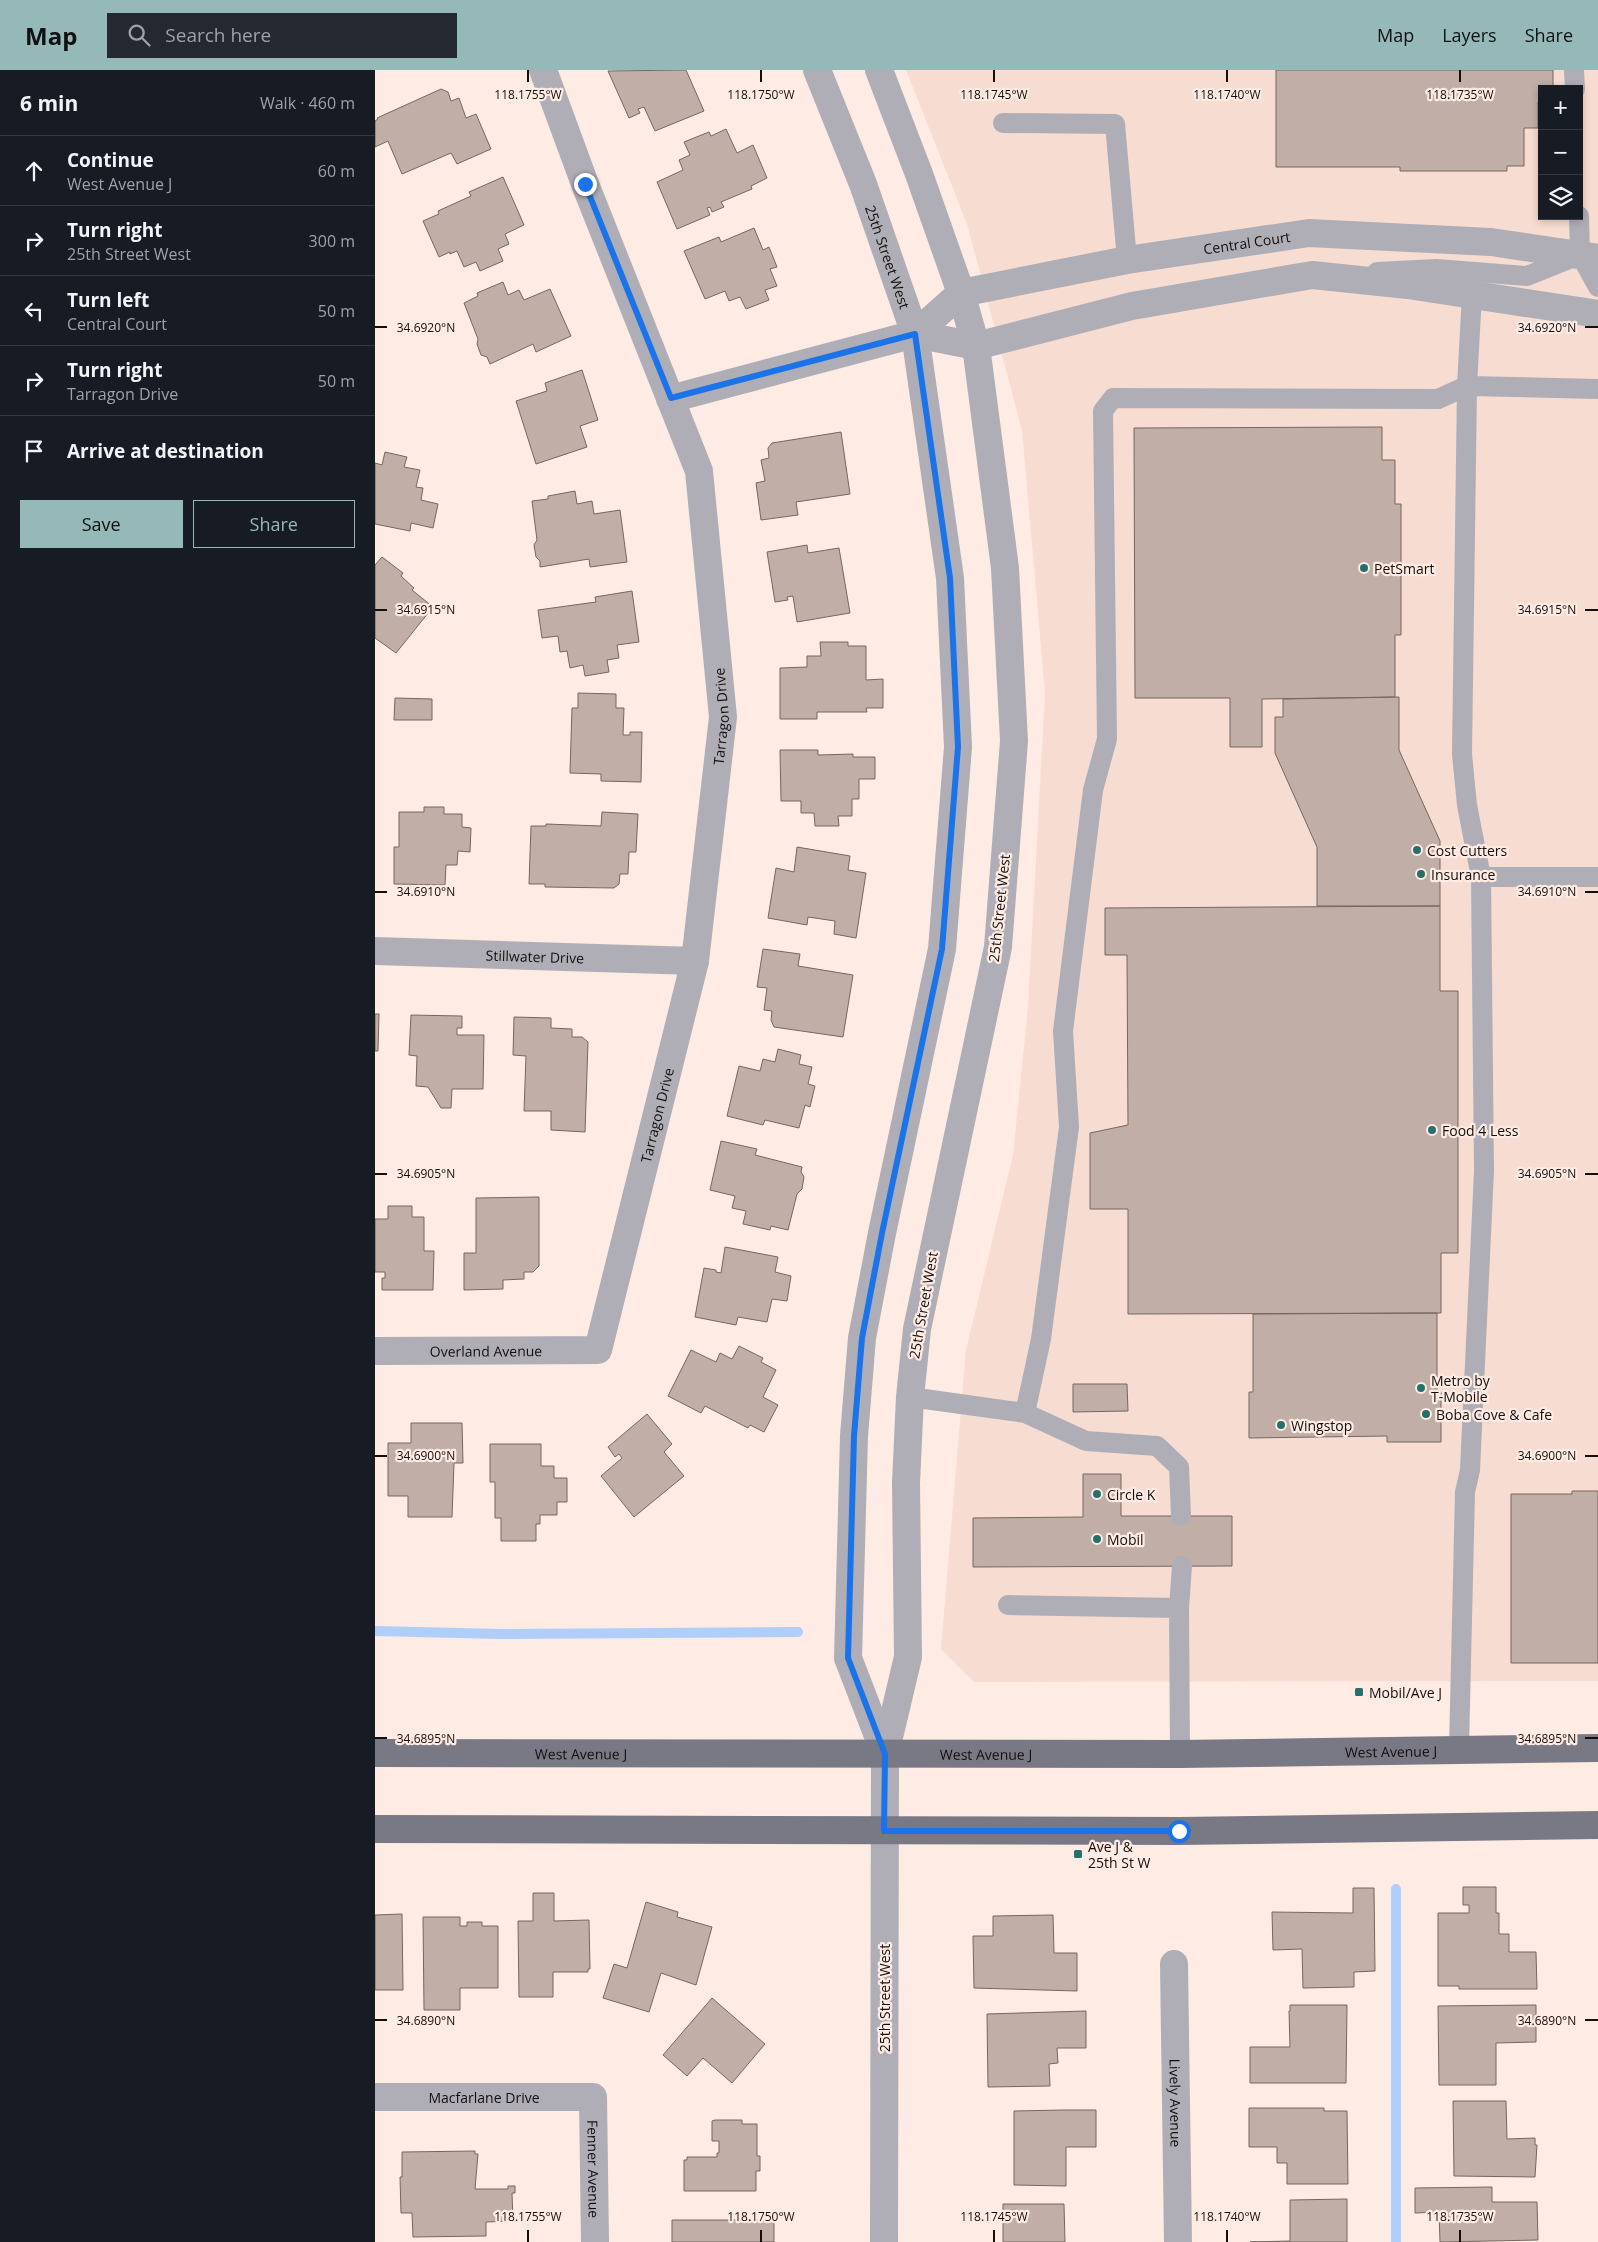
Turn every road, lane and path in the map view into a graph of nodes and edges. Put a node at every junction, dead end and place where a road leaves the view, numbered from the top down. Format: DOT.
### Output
graph roads {
  1 [pos="543,70"];
  2 [pos="817,70"];
  3 [pos="879,70"];
  4 [pos="1575,70"];
  5 [pos="1575,85"];
  6 [pos="1003,123"];
  7 [pos="1580,220"];
  8 [pos="1589,256"];
  9 [pos="1127,260"];
  10 [pos="1312,275"];
  11 [pos="1598,287"];
  12 [pos="961,293"];
  13 [pos="1472,294"];
  14 [pos="1598,314"];
  15 [pos="915,334"];
  16 [pos="976,346"];
  17 [pos="1467,386"];
  18 [pos="1598,389"];
  19 [pos="671,398"];
  20 [pos="1481,877"];
  21 [pos="1598,877"];
  22 [pos="375,951"];
  23 [pos="695,961"];
  24 [pos="598,1350"];
  25 [pos="375,1352"];
  26 [pos="910,1397"];
  27 [pos="1025,1413"];
  28 [pos="1181,1516"];
  29 [pos="1182,1566"];
  30 [pos="1008,1605"];
  31 [pos="1179,1608"];
  32 [pos="1459,1748"];
  33 [pos="1598,1748"];
  34 [pos="375,1753"];
  35 [pos="885,1754"];
  36 [pos="1180,1754"];
  37 [pos="1598,1826"];
  38 [pos="375,1829"];
  39 [pos="884,1831"];
  40 [pos="1174,1964"];
  41 [pos="593,2097"];
  42 [pos="375,2098"];
  43 [pos="595,2242"];
  44 [pos="884,2242"];
  45 [pos="1177,2242"];
  1 -- 19 [label="street, Tarragon Drive"];
  2 -- 15 [label="street, 25th Street West"];
  3 -- 12 [label="street, 25th Street West"];
  4 -- 5 [label="lane"];
  6 -- 9 [label="lane"];
  7 -- 8 [label="lane"];
  8 -- 9 [label="street, Central Court"];
  8 -- 10 [label="lane"];
  8 -- 11 [label="lane"];
  9 -- 12 [label="street, Central Court"];
  10 -- 13 [label="street"];
  10 -- 16 [label="street"];
  12 -- 15 [label="street"];
  12 -- 16 [label="street, 25th Street West"];
  13 -- 14 [label="street"];
  13 -- 17 [label="lane"];
  15 -- 16 [label="street"];
  15 -- 19 [label="street"];
  15 -- 35 [label="street, 25th Street West"];
  16 -- 26 [label="street, 25th Street West"];
  17 -- 18 [label="lane"];
  17 -- 20 [label="lane"];
  17 -- 27 [label="lane"];
  19 -- 23 [label="street, Tarragon Drive"];
  20 -- 21 [label="lane"];
  20 -- 32 [label="lane"];
  22 -- 23 [label="street, Stillwater Drive"];
  23 -- 24 [label="street, Tarragon Drive"];
  24 -- 25 [label="street, Overland Avenue"];
  26 -- 27 [label="lane"];
  26 -- 35 [label="street, 25th Street West"];
  27 -- 28 [label="lane"];
  29 -- 31 [label="lane"];
  30 -- 31 [label="lane"];
  31 -- 36 [label="lane"];
  32 -- 33 [label="main road, West Avenue J"];
  32 -- 36 [label="main road, West Avenue J"];
  34 -- 35 [label="main road, West Avenue J"];
  35 -- 36 [label="main road, West Avenue J"];
  35 -- 39 [label="street, 25th Street West"];
  37 -- 39 [label="main road"];
  38 -- 39 [label="main road"];
  39 -- 44 [label="street, 25th Street West"];
  40 -- 45 [label="street, Lively Avenue"];
  41 -- 42 [label="street, Macfarlane Drive"];
  41 -- 43 [label="street, Fenner Avenue"];
}
